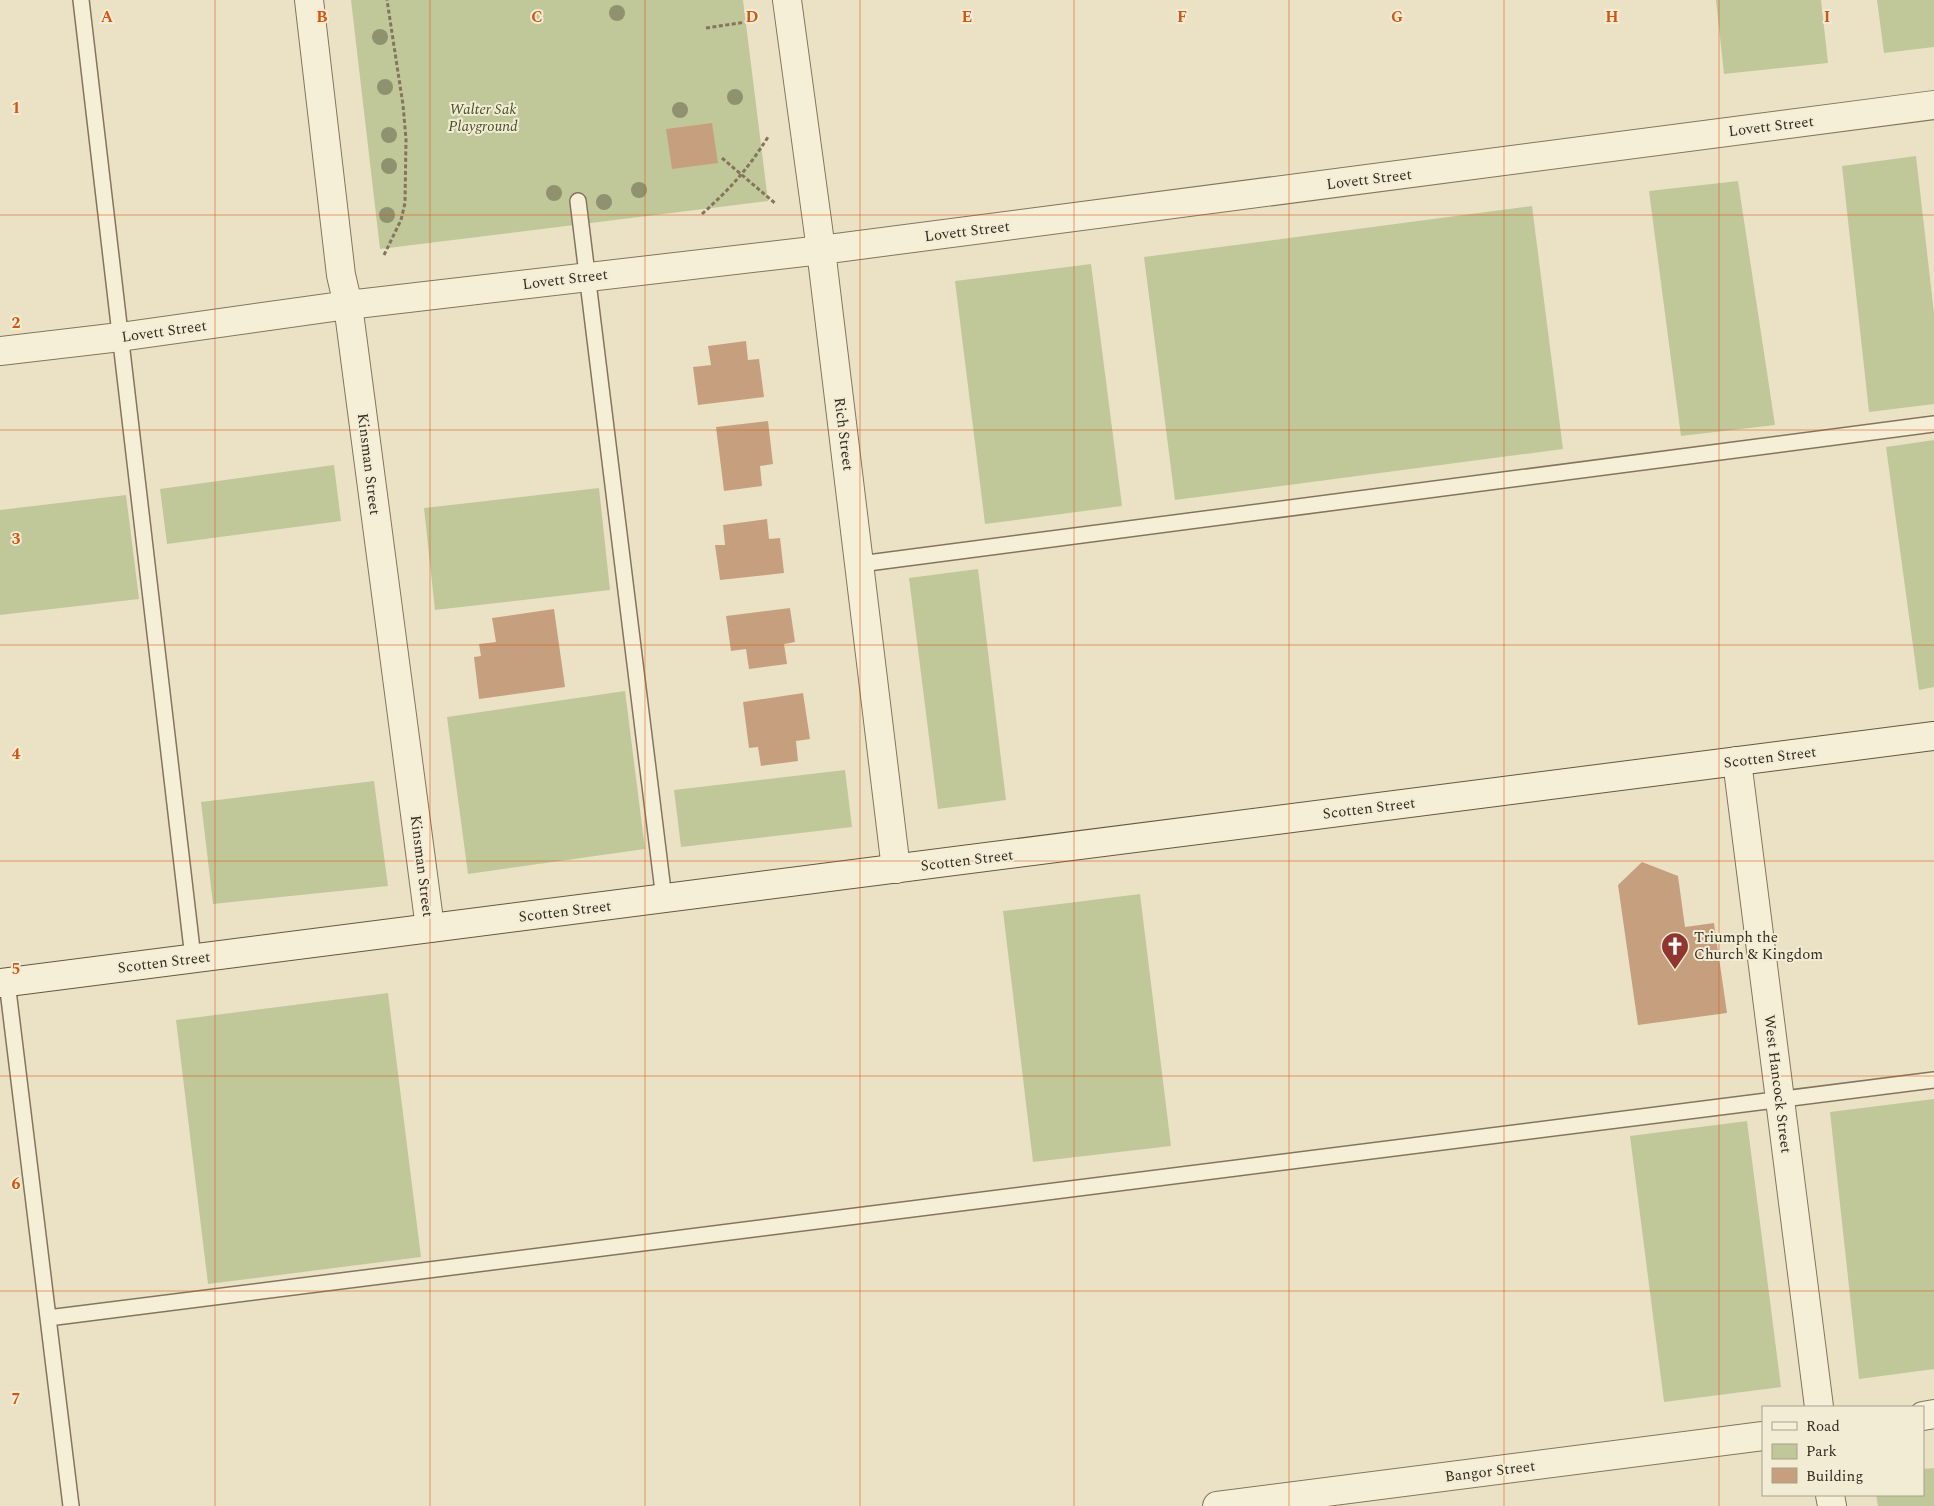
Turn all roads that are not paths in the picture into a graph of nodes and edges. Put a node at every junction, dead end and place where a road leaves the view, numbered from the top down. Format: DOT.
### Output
graph roads {
  1 [pos="81,0"];
  2 [pos="309,0"];
  3 [pos="787,0"];
  4 [pos="1934,105"];
  5 [pos="578,201"];
  6 [pos="821,250"];
  7 [pos="588,276"];
  8 [pos="348,305"];
  9 [pos="120,337"];
  10 [pos="0,351"];
  11 [pos="1934,424"];
  12 [pos="860,564"];
  13 [pos="1934,736"];
  14 [pos="1737,761"];
  15 [pos="896,869"];
  16 [pos="664,898"];
  17 [pos="430,928"];
  18 [pos="193,958"];
  19 [pos="3,982"];
  20 [pos="1934,1080"];
  21 [pos="1780,1099"];
  22 [pos="48,1318"];
  23 [pos="1819,1406"];
  24 [pos="1762,1436"];
  25 [pos="71,1506"];
  26 [pos="1217,1506"];
  1 -- 9 [label="lane"];
  2 -- 8 [label="street, Kinsman Street"];
  3 -- 6 [label="street, Rich Street"];
  4 -- 6 [label="street, Lovett Street"];
  5 -- 7 [label="lane"];
  6 -- 7 [label="street, Lovett Street"];
  6 -- 12 [label="street, Rich Street"];
  7 -- 8 [label="street, Lovett Street"];
  7 -- 16 [label="lane"];
  8 -- 9 [label="street, Lovett Street"];
  8 -- 17 [label="street, Kinsman Street"];
  9 -- 10 [label="street, Lovett Street"];
  9 -- 18 [label="lane"];
  11 -- 12 [label="lane"];
  12 -- 15 [label="street, Rich Street"];
  13 -- 14 [label="street, Scotten Street"];
  14 -- 15 [label="street, Scotten Street"];
  14 -- 21 [label="street, West Hancock Street"];
  15 -- 16 [label="street, Scotten Street"];
  16 -- 17 [label="street, Scotten Street"];
  17 -- 18 [label="street, Scotten Street"];
  18 -- 19 [label="street, Scotten Street"];
  19 -- 22 [label="lane"];
  20 -- 21 [label="lane"];
  21 -- 22 [label="lane"];
  21 -- 23 [label="street, West Hancock Street"];
  22 -- 25 [label="lane"];
  24 -- 26 [label="street, Bangor Street"];
}
